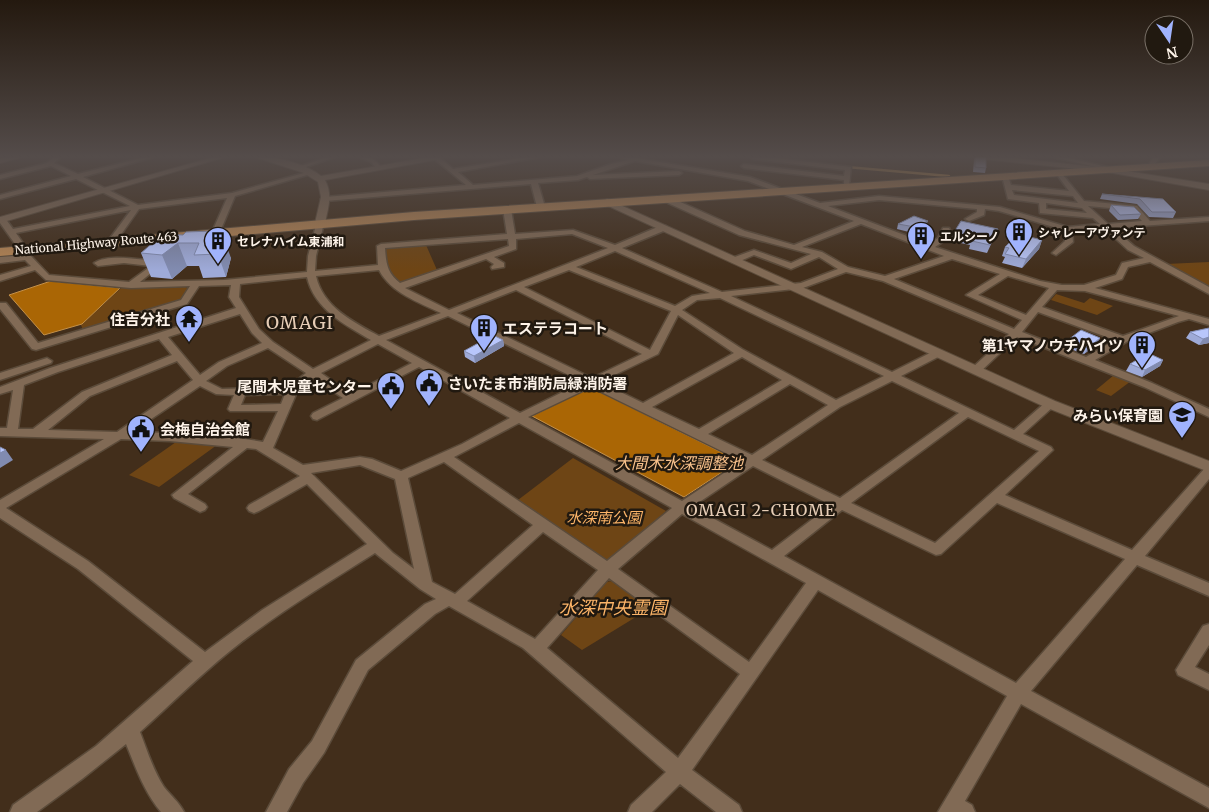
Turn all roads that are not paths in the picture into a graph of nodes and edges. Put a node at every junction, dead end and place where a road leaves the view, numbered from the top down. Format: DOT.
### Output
graph roads {
  1 [pos="87,195"];
  2 [pos="113,195"];
  3 [pos="232,195"];
  4 [pos="325,195"];
  5 [pos="371,195"];
  6 [pos="538,195"];
  7 [pos="711,195"];
  8 [pos="796,195"];
  9 [pos="1010,195"];
  10 [pos="1075,195"];
  11 [pos="664,198"];
  12 [pos="325,199"];
  13 [pos="1042,200"];
  14 [pos="607,202"];
  15 [pos="820,205"];
  16 [pos="1084,205"];
  17 [pos="137,207"];
  18 [pos="541,207"];
  19 [pos="980,207"];
  20 [pos="507,209"];
  21 [pos="1097,216"];
  22 [pos="969,219"];
  23 [pos="1209,219"];
  24 [pos="1,220"];
  25 [pos="861,221"];
  26 [pos="320,223"];
  27 [pos="1148,224"];
  28 [pos="1108,227"];
  29 [pos="663,228"];
  30 [pos="1068,229"];
  31 [pos="946,230"];
  32 [pos="11,232"];
  33 [pos="216,232"];
  34 [pos="512,236"];
  35 [pos="112,241"];
  36 [pos="929,247"];
  37 [pos="615,248"];
  38 [pos="792,248"];
  39 [pos="24,249"];
  40 [pos="0,252"];
  41 [pos="1056,253"];
  42 [pos="819,254"];
  43 [pos="487,256"];
  44 [pos="952,256"];
  45 [pos="1153,259"];
  46 [pos="0,260"];
  47 [pos="735,260"];
  48 [pos="36,267"];
  49 [pos="382,267"];
  50 [pos="494,267"];
  51 [pos="569,267"];
  52 [pos="94,269"];
  53 [pos="845,269"];
  54 [pos="1008,273"];
  55 [pos="311,274"];
  56 [pos="0,278"];
  57 [pos="886,279"];
  58 [pos="236,282"];
  59 [pos="196,283"];
  60 [pos="132,285"];
  61 [pos="791,286"];
  62 [pos="1055,286"];
  63 [pos="398,287"];
  64 [pos="516,287"];
  65 [pos="1085,288"];
  66 [pos="1209,291"];
  67 [pos="721,295"];
  68 [pos="1,304"];
  69 [pos="1038,308"];
  70 [pos="241,310"];
  71 [pos="676,310"];
  72 [pos="449,314"];
  73 [pos="1189,316"];
  74 [pos="1028,319"];
  75 [pos="1209,322"];
  76 [pos="1016,333"];
  77 [pos="161,335"];
  78 [pos="1122,339"];
  79 [pos="378,340"];
  80 [pos="269,344"];
  81 [pos="36,347"];
  82 [pos="742,353"];
  83 [pos="938,353"];
  84 [pos="650,354"];
  85 [pos="180,356"];
  86 [pos="47,361"];
  87 [pos="1087,361"];
  88 [pos="419,363"];
  89 [pos="54,370"];
  90 [pos="976,370"];
  91 [pos="313,373"];
  92 [pos="0,377"];
  93 [pos="893,377"];
  94 [pos="789,380"];
  95 [pos="199,382"];
  96 [pos="591,382"];
  97 [pos="19,383"];
  98 [pos="292,390"];
  99 [pos="0,391"];
  100 [pos="241,392"];
  101 [pos="351,398"];
  102 [pos="1050,404"];
  103 [pos="836,406"];
  104 [pos="285,407"];
  105 [pos="642,408"];
  106 [pos="967,412"];
  107 [pos="1209,414"];
  108 [pos="317,416"];
  109 [pos="518,418"];
  110 [pos="6,432"];
  111 [pos="37,432"];
  112 [pos="1015,434"];
  113 [pos="120,435"];
  114 [pos="698,435"];
  115 [pos="246,443"];
  116 [pos="267,448"];
  117 [pos="445,457"];
  118 [pos="751,461"];
  119 [pos="1209,467"];
  120 [pos="1209,471"];
  121 [pos="305,473"];
  122 [pos="401,476"];
  123 [pos="996,496"];
  124 [pos="841,504"];
  125 [pos="0,506"];
  126 [pos="200,507"];
  127 [pos="682,507"];
  128 [pos="254,508"];
  129 [pos="0,511"];
  130 [pos="543,524"];
  131 [pos="375,546"];
  132 [pos="773,557"];
  133 [pos="1134,559"];
  134 [pos="608,569"];
  135 [pos="816,581"];
  136 [pos="426,585"];
  137 [pos="1209,590"];
  138 [pos="452,601"];
  139 [pos="1209,632"];
  140 [pos="536,649"];
  141 [pos="205,661"];
  142 [pos="750,672"];
  143 [pos="1209,682"];
  144 [pos="1019,692"];
  145 [pos="130,730"];
  146 [pos="679,772"];
  147 [pos="1209,798"];
  148 [pos="955,809"];
  149 [pos="20,812"];
  150 [pos="174,812"];
  151 [pos="276,812"];
  152 [pos="638,812"];
  153 [pos="732,812"];
  1 -- 24 [label="street"];
  2 -- 17 [label="street"];
  3 -- 17 [label="street"];
  3 -- 33 [label="street"];
  4 -- 12 [label="street"];
  5 -- 12 [label="street"];
  6 -- 18 [label="street"];
  7 -- 11 [label="highway, National Highway Route 463"];
  8 -- 15 [label="street"];
  9 -- 13 [label="street"];
  10 -- 16 [label="street"];
  11 -- 14 [label="highway, National Highway Route 463"];
  11 -- 38 [label="street"];
  12 -- 26 [label="street"];
  13 -- 16 [label="street"];
  13 -- 21 [label="street"];
  14 -- 18 [label="highway, National Highway Route 463"];
  14 -- 29 [label="street"];
  15 -- 19 [label="street"];
  15 -- 25 [label="street"];
  16 -- 21 [label="street"];
  16 -- 27 [label="street"];
  17 -- 32 [label="street"];
  17 -- 35 [label="street"];
  18 -- 20 [label="highway, National Highway Route 463"];
  19 -- 22 [label="street"];
  19 -- 30 [label="street"];
  20 -- 26 [label="highway, National Highway Route 463"];
  20 -- 34 [label="street"];
  21 -- 28 [label="street"];
  23 -- 27 [label="street"];
  24 -- 32 [label="street"];
  25 -- 36 [label="street"];
  25 -- 38 [label="street"];
  26 -- 33 [label="highway, National Highway Route 463"];
  26 -- 55 [label="street"];
  27 -- 28 [label="street"];
  28 -- 30 [label="street"];
  28 -- 45 [label="street"];
  29 -- 37 [label="street"];
  29 -- 47 [label="street"];
  30 -- 41 [label="street"];
  31 -- 36 [label="street"];
  32 -- 39 [label="street"];
  33 -- 35 [label="highway, National Highway Route 463"];
  34 -- 37 [label="street"];
  34 -- 43 [label="street"];
  34 -- 49 [label="street"];
  35 -- 39 [label="highway, National Highway Route 463"];
  36 -- 44 [label="street"];
  37 -- 51 [label="street"];
  37 -- 67 [label="street"];
  38 -- 42 [label="street"];
  39 -- 40 [label="highway, National Highway Route 463"];
  42 -- 47 [label="street"];
  42 -- 53 [label="street"];
  43 -- 50 [label="street"];
  43 -- 63 [label="street"];
  44 -- 54 [label="street"];
  44 -- 57 [label="street"];
  45 -- 65 [label="street"];
  45 -- 66 [label="street"];
  46 -- 48 [label="street"];
  47 -- 61 [label="street"];
  48 -- 52 [label="street"];
  48 -- 56 [label="street"];
  49 -- 55 [label="street"];
  49 -- 63 [label="street"];
  51 -- 64 [label="street"];
  51 -- 71 [label="street"];
  52 -- 60 [label="street"];
  52 -- 60 [label="street"];
  53 -- 57 [label="street"];
  53 -- 61 [label="street"];
  54 -- 62 [label="street"];
  54 -- 74 [label="street"];
  55 -- 58 [label="street"];
  55 -- 79 [label="street"];
  57 -- 76 [label="street"];
  58 -- 59 [label="street"];
  58 -- 70 [label="street"];
  59 -- 60 [label="street"];
  59 -- 81 [label="street"];
  61 -- 67 [label="street"];
  61 -- 83 [label="street"];
  62 -- 65 [label="street"];
  62 -- 69 [label="street"];
  63 -- 72 [label="street"];
  64 -- 72 [label="street"];
  64 -- 84 [label="street"];
  65 -- 73 [label="street"];
  67 -- 71 [label="street"];
  67 -- 93 [label="street"];
  68 -- 81 [label="street"];
  69 -- 74 [label="street"];
  69 -- 78 [label="street"];
  70 -- 77 [label="street"];
  70 -- 80 [label="street"];
  71 -- 82 [label="street"];
  71 -- 84 [label="street"];
  72 -- 79 [label="street"];
  72 -- 96 [label="street"];
  73 -- 75 [label="street"];
  73 -- 78 [label="street"];
  74 -- 76 [label="street"];
  76 -- 87 [label="street"];
  76 -- 90 [label="street"];
  77 -- 85 [label="street"];
  77 -- 89 [label="street"];
  78 -- 87 [label="street"];
  79 -- 88 [label="street"];
  79 -- 91 [label="street"];
  80 -- 91 [label="street"];
  80 -- 95 [label="street"];
  81 -- 86 [label="street"];
  82 -- 94 [label="street"];
  82 -- 105 [label="street"];
  83 -- 90 [label="street"];
  83 -- 93 [label="street"];
  84 -- 96 [label="street"];
  85 -- 95 [label="street"];
  85 -- 111 [label="street"];
  86 -- 89 [label="street"];
  86 -- 92 [label="street"];
  87 -- 107 [label="street"];
  88 -- 101 [label="street"];
  88 -- 109 [label="street"];
  89 -- 97 [label="street"];
  90 -- 102 [label="street"];
  91 -- 98 [label="street"];
  91 -- 101 [label="street"];
  93 -- 103 [label="street"];
  93 -- 106 [label="street"];
  94 -- 103 [label="street"];
  94 -- 114 [label="street"];
  95 -- 100 [label="street"];
  95 -- 113 [label="street"];
  96 -- 105 [label="street"];
  96 -- 109 [label="street"];
  97 -- 99 [label="street"];
  97 -- 110 [label="street"];
  98 -- 100 [label="street"];
  98 -- 104 [label="street"];
  100 -- 104 [label="street"];
  101 -- 108 [label="street"];
  102 -- 112 [label="street"];
  102 -- 119 [label="street"];
  103 -- 118 [label="street"];
  104 -- 116 [label="street"];
  105 -- 114 [label="street"];
  106 -- 112 [label="street"];
  106 -- 124 [label="street"];
  109 -- 117 [label="street"];
  109 -- 127 [label="street"];
  110 -- 111 [label="street"];
  111 -- 113 [label="street"];
  112 -- 123 [label="street"];
  113 -- 115 [label="street"];
  113 -- 125 [label="street"];
  114 -- 118 [label="street"];
  115 -- 116 [label="street"];
  115 -- 126 [label="street"];
  116 -- 121 [label="street"];
  117 -- 122 [label="street"];
  117 -- 130 [label="street"];
  118 -- 124 [label="street"];
  118 -- 127 [label="street"];
  120 -- 133 [label="street"];
  121 -- 122 [label="street"];
  121 -- 128 [label="street"];
  121 -- 131 [label="street"];
  122 -- 136 [label="street"];
  123 -- 124 [label="street"];
  123 -- 133 [label="street"];
  124 -- 132 [label="street"];
  127 -- 132 [label="street"];
  127 -- 134 [label="street"];
  129 -- 141 [label="street"];
  130 -- 134 [label="street"];
  130 -- 138 [label="street"];
  131 -- 136 [label="street"];
  131 -- 141 [label="street"];
  132 -- 135 [label="street"];
  133 -- 137 [label="street"];
  133 -- 144 [label="street"];
  134 -- 140 [label="street"];
  134 -- 142 [label="street"];
  135 -- 142 [label="street"];
  135 -- 144 [label="street"];
  136 -- 138 [label="street"];
  138 -- 140 [label="street"];
  138 -- 151 [label="street"];
  139 -- 143 [label="street"];
  140 -- 146 [label="street"];
  141 -- 145 [label="street"];
  142 -- 146 [label="street"];
  144 -- 147 [label="street"];
  144 -- 148 [label="street"];
  145 -- 149 [label="street"];
  145 -- 150 [label="street"];
  146 -- 152 [label="street"];
  146 -- 153 [label="street"];
}
